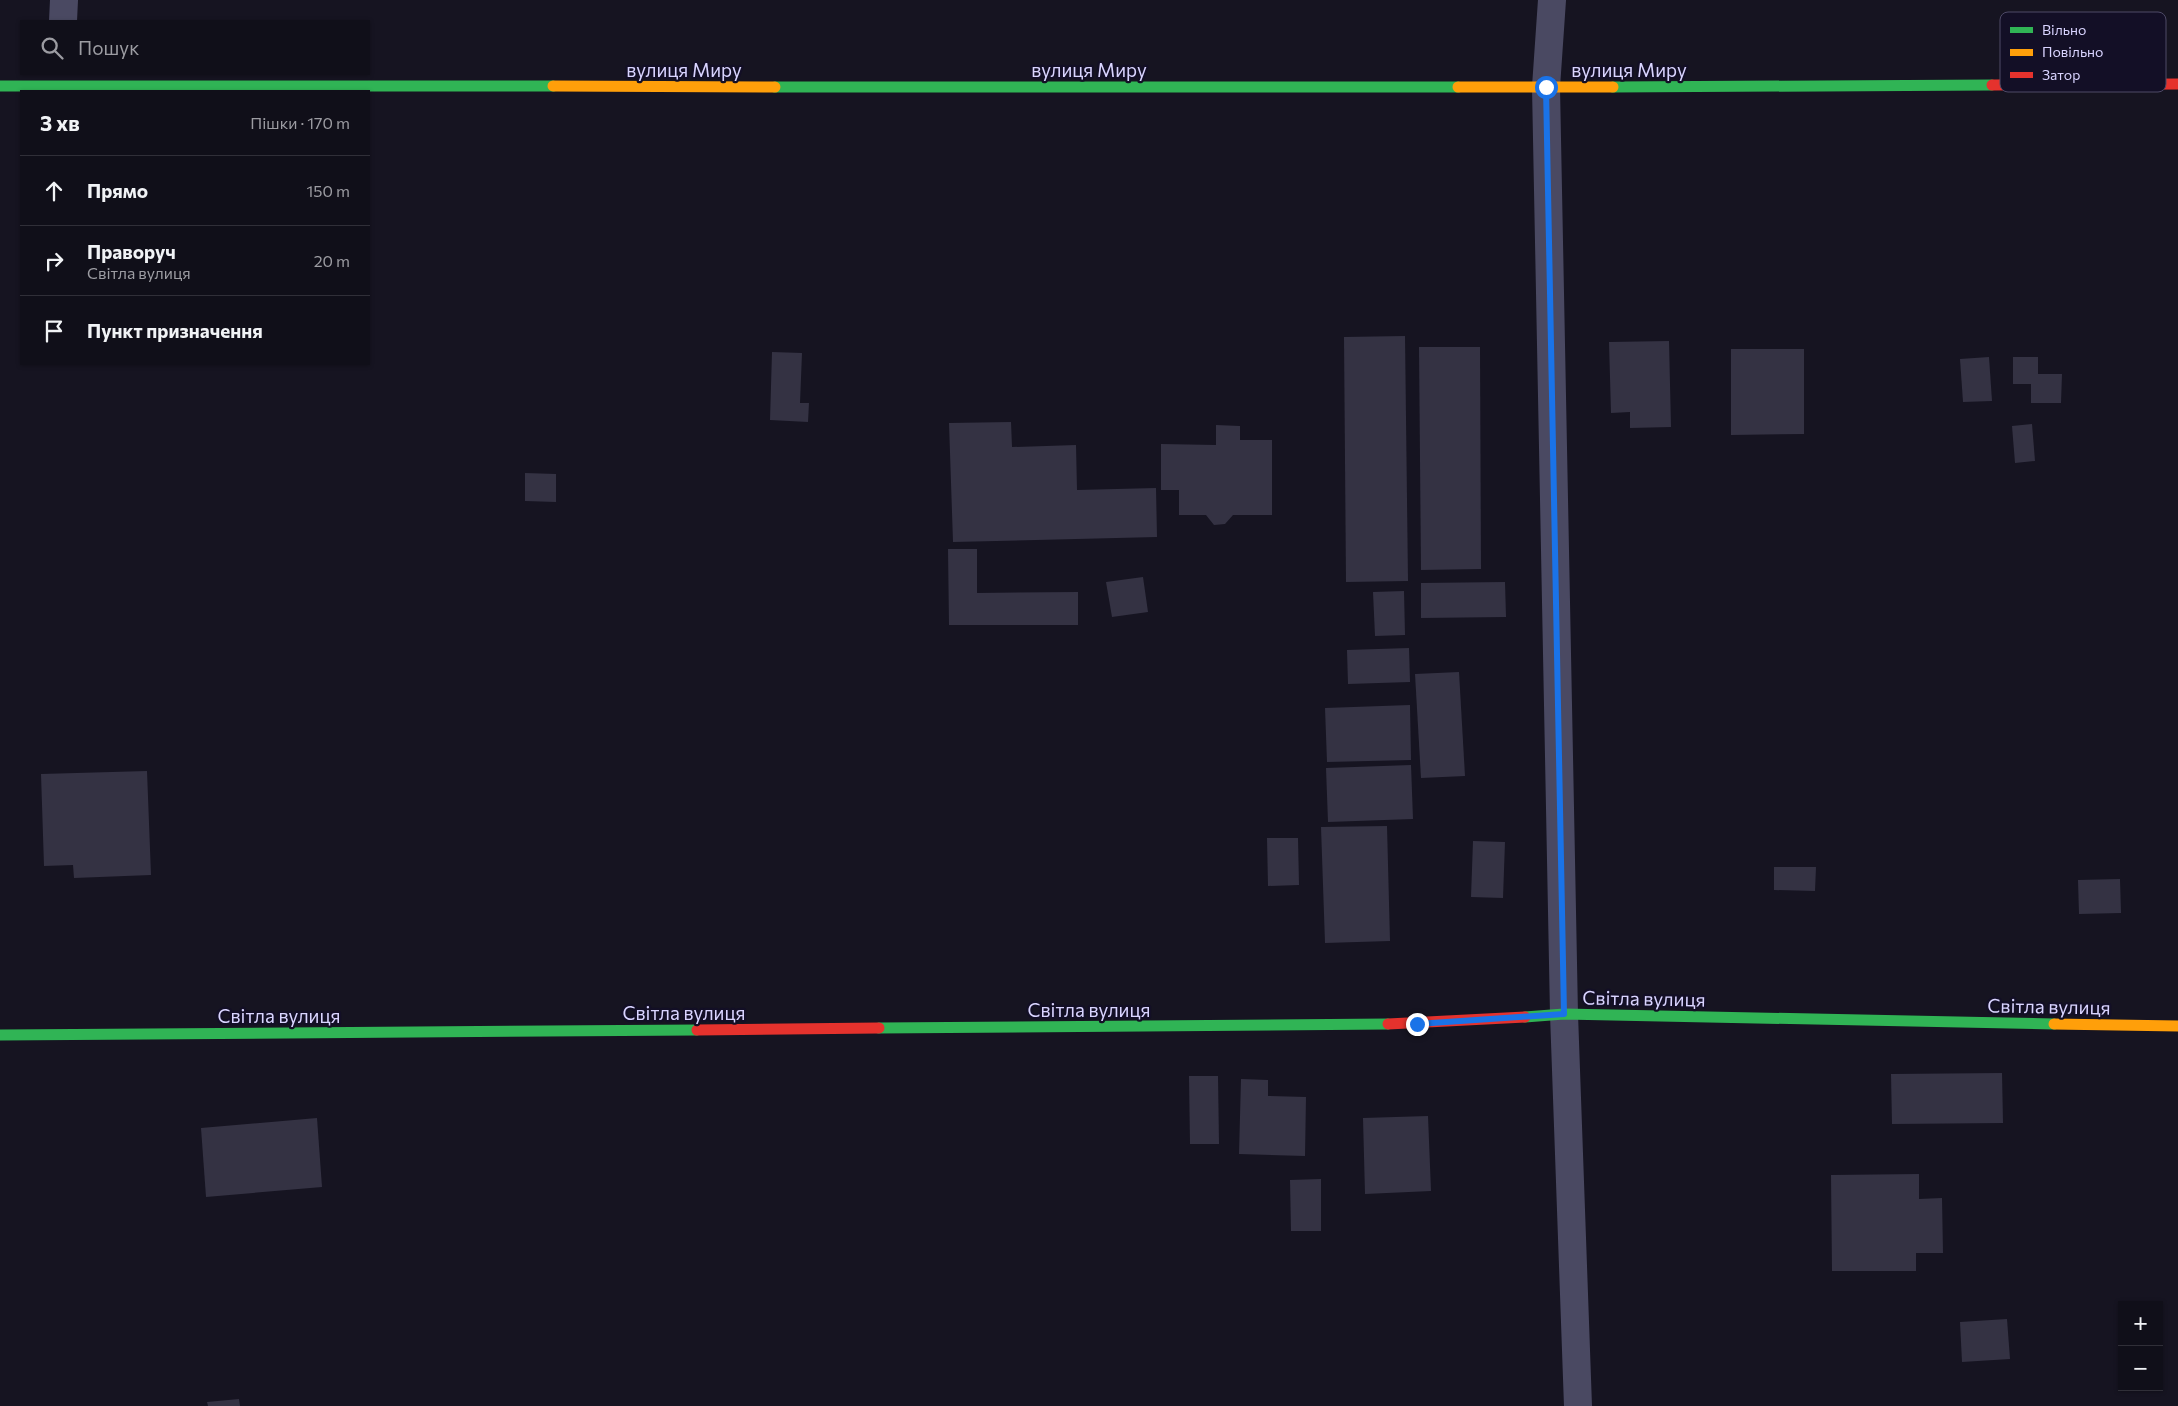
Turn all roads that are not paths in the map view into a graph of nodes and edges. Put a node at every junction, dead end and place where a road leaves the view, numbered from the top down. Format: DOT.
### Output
graph roads {
  1 [pos="64,0"];
  2 [pos="1552,0"];
  3 [pos="64,20"];
  4 [pos="60,80"];
  5 [pos="2000,85"];
  6 [pos="0,86"];
  7 [pos="1546,87"];
  8 [pos="1564,1014"];
  9 [pos="2178,1026"];
  10 [pos="0,1035"];
  11 [pos="1578,1406"];
  1 -- 3 [label="street"];
  2 -- 7 [label="street"];
  4 -- 6 [label="street, вулиця Миру"];
  4 -- 7 [label="street, вулиця Миру"];
  5 -- 7 [label="street, вулиця Миру"];
  7 -- 8 [label="street"];
  8 -- 9 [label="street, Світла вулиця"];
  8 -- 10 [label="street, Світла вулиця"];
  8 -- 11 [label="street"];
}
